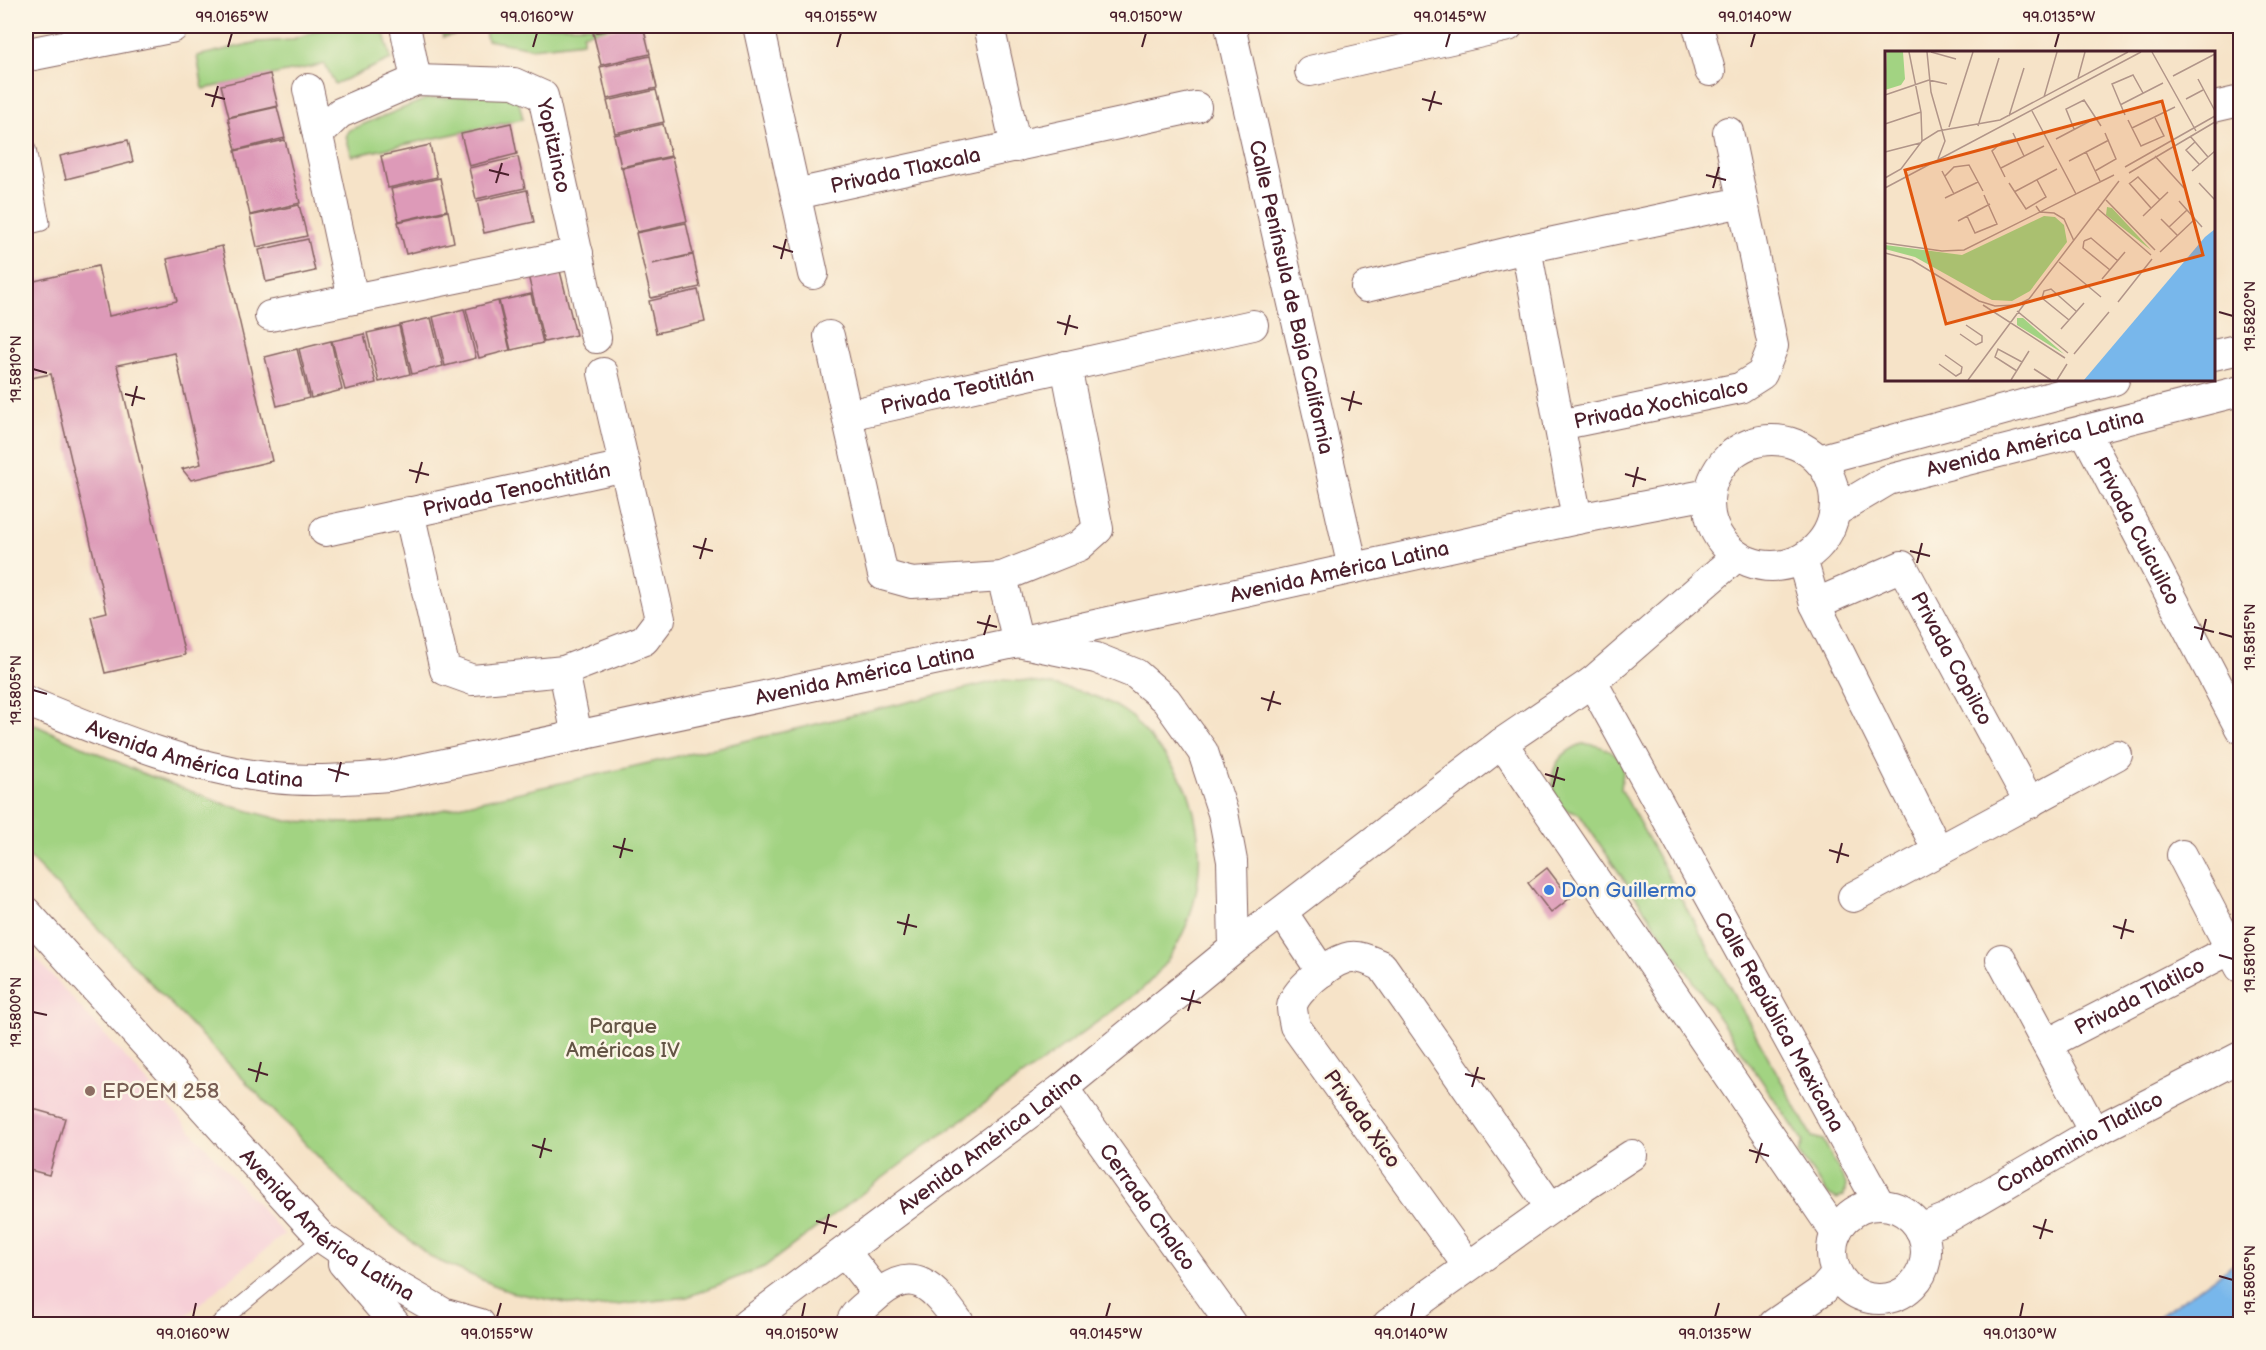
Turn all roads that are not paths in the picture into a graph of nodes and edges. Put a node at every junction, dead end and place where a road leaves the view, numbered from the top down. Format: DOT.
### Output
graph roads {
  1 [pos="172,26"];
  2 [pos="405,26"];
  3 [pos="764,26"];
  4 [pos="989,26"];
  5 [pos="1230,26"];
  6 [pos="1698,26"];
  7 [pos="1493,27"];
  8 [pos="26,55"];
  9 [pos="1310,71"];
  10 [pos="1710,71"];
  11 [pos="416,80"];
  12 [pos="309,89"];
  13 [pos="2241,101"];
  14 [pos="1196,107"];
  15 [pos="2215,107"];
  16 [pos="1728,132"];
  17 [pos="318,135"];
  18 [pos="26,145"];
  19 [pos="1016,147"];
  20 [pos="796,194"];
  21 [pos="1742,202"];
  22 [pos="26,227"];
  23 [pos="1526,248"];
  24 [pos="578,253"];
  25 [pos="813,274"];
  26 [pos="1366,287"];
  27 [pos="353,299"];
  28 [pos="270,316"];
  29 [pos="1253,325"];
  30 [pos="829,336"];
  31 [pos="596,338"];
  32 [pos="2241,349"];
  33 [pos="2215,355"];
  34 [pos="1066,366"];
  35 [pos="603,373"];
  36 [pos="2110,381"];
  37 [pos="2241,391"];
  38 [pos="848,415"];
  39 [pos="1559,425"];
  40 [pos="2084,430"];
  41 [pos="1819,460"];
  42 [pos="625,466"];
  43 [pos="1709,494"];
  44 [pos="1836,511"];
  45 [pos="409,512"];
  46 [pos="1577,519"];
  47 [pos="325,531"];
  48 [pos="1737,556"];
  49 [pos="1802,559"];
  50 [pos="1353,568"];
  51 [pos="1002,577"];
  52 [pos="1815,604"];
  53 [pos="1018,642"];
  54 [pos="564,671"];
  55 [pos="1592,682"];
  56 [pos="26,701"];
  57 [pos="2241,728"];
  58 [pos="577,736"];
  59 [pos="1502,743"];
  60 [pos="2117,755"];
  61 [pos="2030,802"];
  62 [pos="1938,851"];
  63 [pos="2182,855"];
  64 [pos="1853,897"];
  65 [pos="26,912"];
  66 [pos="1282,912"];
  67 [pos="1234,948"];
  68 [pos="2236,958"];
  69 [pos="2001,959"];
  70 [pos="1322,972"];
  71 [pos="2047,1044"];
  72 [pos="2241,1057"];
  73 [pos="1063,1088"];
  74 [pos="2094,1132"];
  75 [pos="1632,1155"];
  76 [pos="1880,1205"];
  77 [pos="1551,1208"];
  78 [pos="1920,1229"];
  79 [pos="1836,1233"];
  80 [pos="322,1238"];
  81 [pos="845,1252"];
  82 [pos="1468,1266"];
  83 [pos="1837,1274"];
  84 [pos="878,1294"];
  85 [pos="218,1324"];
  86 [pos="394,1324"];
  87 [pos="480,1324"];
  88 [pos="747,1324"];
  89 [pos="851,1324"];
  90 [pos="960,1324"];
  91 [pos="1231,1324"];
  92 [pos="1388,1324"];
  93 [pos="1774,1324"];
  1 -- 8 [label="main road"];
  2 -- 11 [label="street"];
  3 -- 20 [label="street"];
  4 -- 19 [label="street"];
  5 -- 50 [label="street, Calle Península de Baja California"];
  6 -- 10 [label="street"];
  7 -- 9 [label="street"];
  11 -- 17 [label="street, Yopitzinco"];
  11 -- 24 [label="street, Yopitzinco"];
  12 -- 17 [label="street"];
  13 -- 15 [label="street"];
  14 -- 19 [label="street, Privada Tlaxcala"];
  16 -- 21 [label="street, Privada Xochicalco"];
  17 -- 27 [label="street"];
  18 -- 22 [label="lane"];
  19 -- 20 [label="street, Privada Tlaxcala"];
  20 -- 25 [label="street"];
  21 -- 23 [label="street"];
  21 -- 39 [label="street, Privada Xochicalco"];
  23 -- 26 [label="street"];
  23 -- 39 [label="street"];
  24 -- 27 [label="street"];
  24 -- 31 [label="street, Yopitzinco"];
  27 -- 28 [label="street"];
  29 -- 34 [label="street, Privada Teotitlán"];
  30 -- 38 [label="street"];
  32 -- 33 [label="street"];
  34 -- 38 [label="street, Privada Teotitlán"];
  34 -- 51 [label="street"];
  35 -- 42 [label="street, Privada Tenochtitlán"];
  36 -- 41 [label="street, Avenida América Latina"];
  37 -- 40 [label="street, Avenida América Latina"];
  38 -- 51 [label="street"];
  39 -- 46 [label="street"];
  40 -- 44 [label="street, Avenida América Latina"];
  40 -- 57 [label="street, Privada Cuicuilco"];
  41 -- 43 [label="street"];
  41 -- 44 [label="street"];
  42 -- 45 [label="street, Privada Tenochtitlán"];
  42 -- 54 [label="street, Privada Tenochtitlán"];
  43 -- 46 [label="street, Avenida América Latina"];
  43 -- 48 [label="street"];
  44 -- 49 [label="street"];
  45 -- 47 [label="street, Privada Tenochtitlán"];
  45 -- 54 [label="street, Privada Tenochtitlán"];
  46 -- 50 [label="street, Avenida América Latina"];
  48 -- 49 [label="street"];
  48 -- 55 [label="street, Avenida América Latina"];
  49 -- 52 [label="street"];
  50 -- 53 [label="street, Avenida América Latina"];
  51 -- 53 [label="street"];
  52 -- 61 [label="street, Privada Copilco"];
  52 -- 62 [label="street"];
  53 -- 58 [label="street, Avenida América Latina"];
  53 -- 67 [label="street"];
  54 -- 58 [label="street"];
  55 -- 59 [label="street, Avenida América Latina"];
  55 -- 76 [label="street, Calle República Mexicana"];
  56 -- 58 [label="street, Avenida América Latina"];
  59 -- 66 [label="street, Avenida América Latina"];
  59 -- 79 [label="street"];
  60 -- 61 [label="street"];
  61 -- 62 [label="street"];
  62 -- 64 [label="street"];
  63 -- 68 [label="street, Privada Tlatilco"];
  65 -- 80 [label="street, Avenida América Latina"];
  66 -- 67 [label="street, Avenida América Latina"];
  66 -- 70 [label="street"];
  67 -- 73 [label="street, Avenida América Latina"];
  68 -- 71 [label="street, Privada Tlatilco"];
  69 -- 71 [label="street"];
  70 -- 77 [label="street, Privada Xico"];
  70 -- 82 [label="street, Privada Xico"];
  71 -- 74 [label="street"];
  72 -- 74 [label="street, Condominio Tlatilco"];
  73 -- 81 [label="street, Avenida América Latina"];
  73 -- 91 [label="street, Cerrada Chalco"];
  74 -- 78 [label="street, Condominio Tlatilco"];
  75 -- 77 [label="street"];
  76 -- 78 [label="street"];
  76 -- 79 [label="street"];
  77 -- 82 [label="street"];
  78 -- 83 [label="street"];
  79 -- 83 [label="street"];
  80 -- 85 [label="lane"];
  80 -- 86 [label="street"];
  80 -- 87 [label="street, Avenida América Latina"];
  81 -- 84 [label="street"];
  81 -- 88 [label="street, Avenida América Latina"];
  82 -- 92 [label="street"];
  83 -- 93 [label="street"];
  84 -- 89 [label="street"];
  84 -- 90 [label="street"];
}
